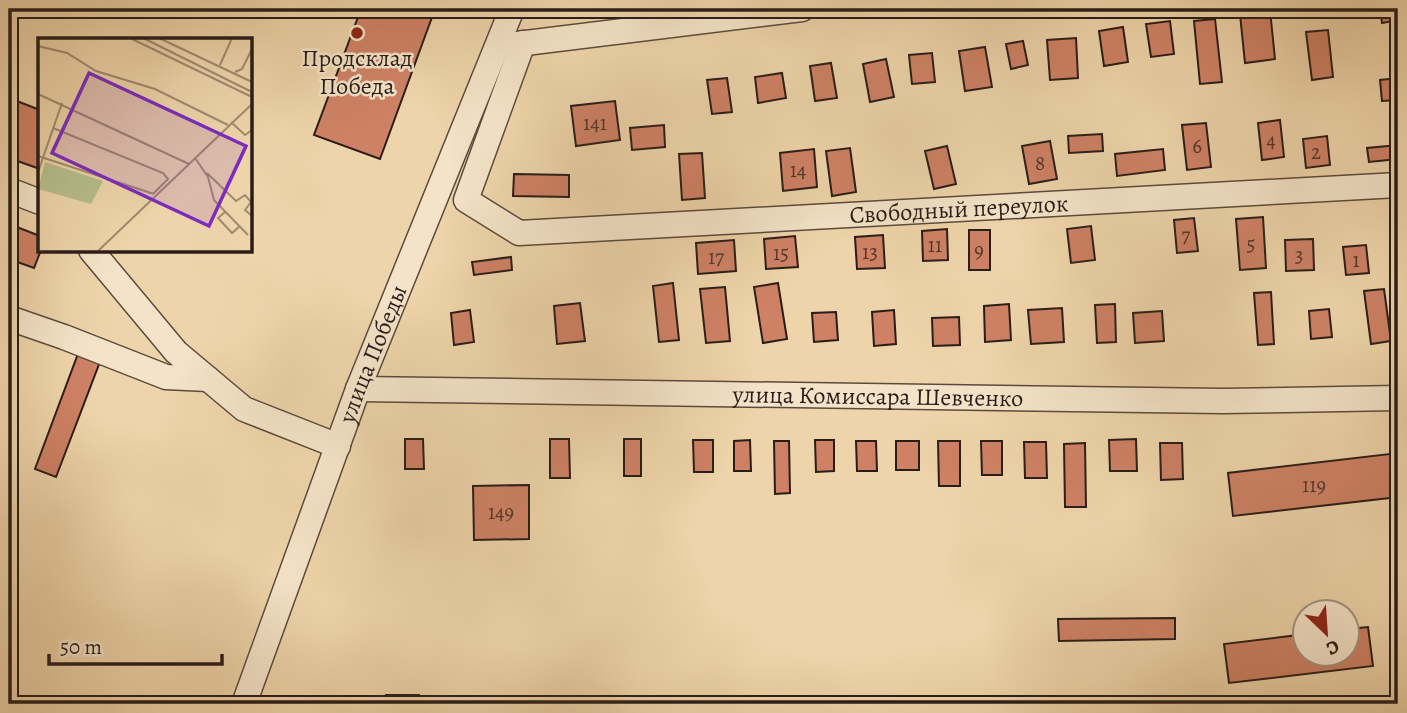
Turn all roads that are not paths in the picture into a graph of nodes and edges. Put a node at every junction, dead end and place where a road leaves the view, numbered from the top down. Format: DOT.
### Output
graph roads {
  1 [pos="512,9"];
  2 [pos="802,9"];
  3 [pos="523,43"];
  4 [pos="498,46"];
  5 [pos="1398,185"];
  6 [pos="9,190"];
  7 [pos="38,201"];
  8 [pos="93,252"];
  9 [pos="9,318"];
  10 [pos="208,379"];
  11 [pos="358,389"];
  12 [pos="1398,398"];
  13 [pos="338,446"];
  14 [pos="244,704"];
  1 -- 4 [label="street, улица Победы"];
  2 -- 3 [label="street"];
  3 -- 4 [label="street"];
  3 -- 5 [label="street, Свободный переулок"];
  4 -- 11 [label="street, улица Победы"];
  6 -- 7 [label="street"];
  8 -- 10 [label="street"];
  9 -- 10 [label="street"];
  10 -- 13 [label="street"];
  11 -- 12 [label="street, улица Комиссара Шевченко"];
  11 -- 13 [label="street, улица Победы"];
  13 -- 14 [label="street, улица Победы"];
}
